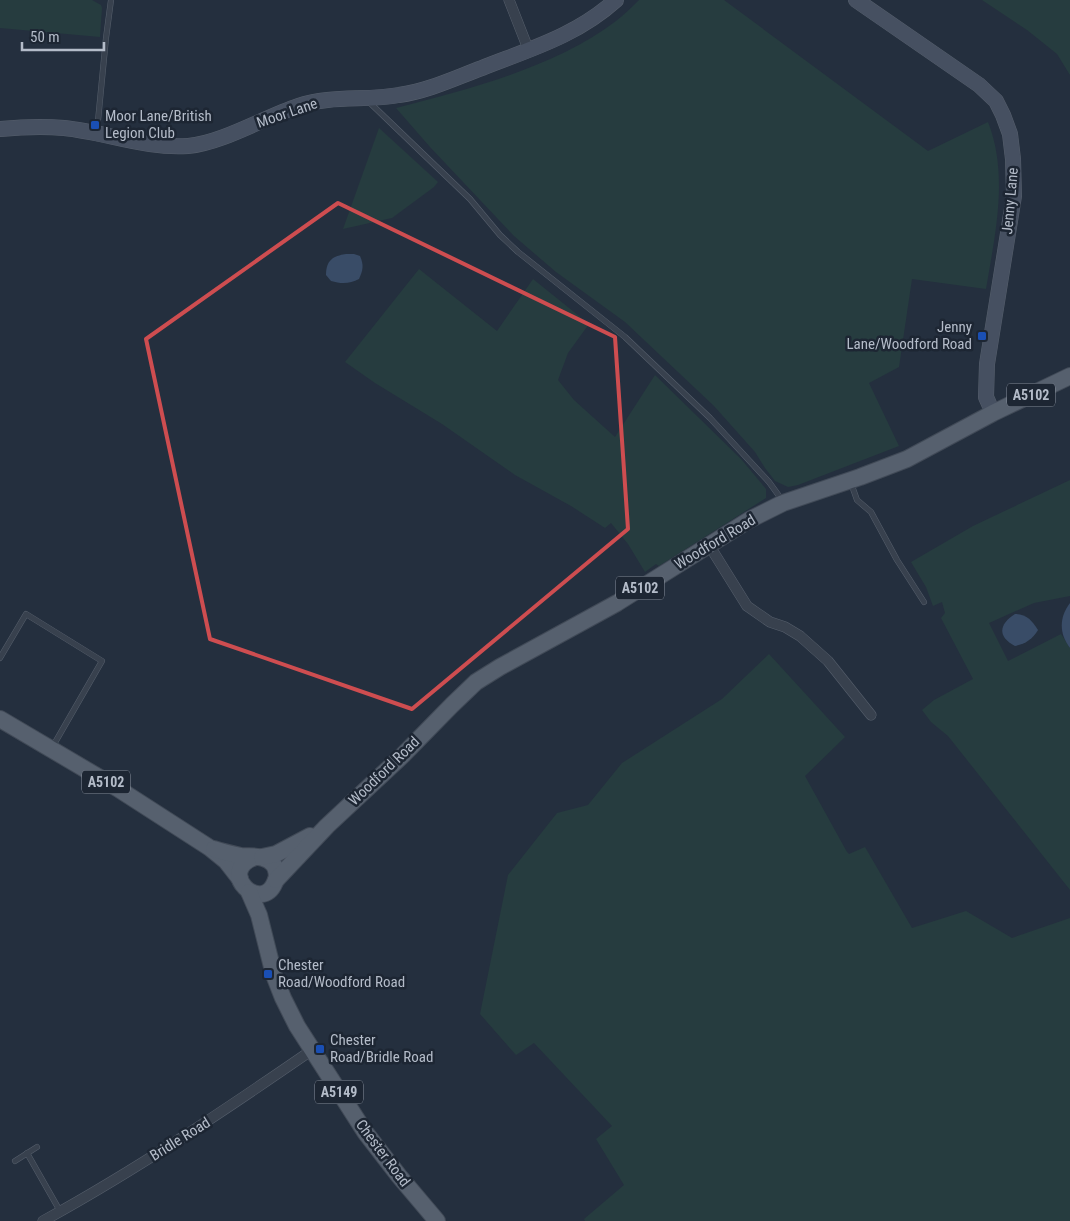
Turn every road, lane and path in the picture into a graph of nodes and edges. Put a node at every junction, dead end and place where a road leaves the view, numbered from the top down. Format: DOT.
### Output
graph roads {
  1 [pos="111,0"];
  2 [pos="509,0"];
  3 [pos="616,0"];
  4 [pos="856,0"];
  5 [pos="529,51"];
  6 [pos="365,98"];
  7 [pos="0,129"];
  8 [pos="97,134"];
  9 [pos="1070,376"];
  10 [pos="993,413"];
  11 [pos="850,480"];
  12 [pos="783,503"];
  13 [pos="709,545"];
  14 [pos="924,602"];
  15 [pos="0,658"];
  16 [pos="871,715"];
  17 [pos="0,719"];
  18 [pos="52,748"];
  19 [pos="327,826"];
  20 [pos="210,848"];
  21 [pos="258,857"];
  22 [pos="274,884"];
  23 [pos="244,885"];
  24 [pos="268,948"];
  25 [pos="312,1050"];
  26 [pos="37,1147"];
  27 [pos="27,1154"];
  28 [pos="14,1161"];
  29 [pos="60,1212"];
  30 [pos="43,1221"];
  31 [pos="437,1221"];
  1 -- 8 [label="lane"];
  2 -- 5 [label="street"];
  3 -- 5 [label="street, Moor Lane"];
  4 -- 10 [label="street, Jenny Lane"];
  5 -- 6 [label="street, Moor Lane"];
  6 -- 8 [label="street, Moor Lane"];
  6 -- 12 [label="lane"];
  7 -- 8 [label="street, Moor Lane"];
  9 -- 10 [label="main road, Woodford Road / A5102"];
  10 -- 11 [label="main road, Woodford Road / A5102"];
  11 -- 12 [label="main road, Woodford Road / A5102"];
  11 -- 14 [label="lane"];
  12 -- 13 [label="main road, Woodford Road / A5102"];
  13 -- 16 [label="street"];
  13 -- 19 [label="main road, Woodford Road / A5102"];
  15 -- 18 [label="lane"];
  17 -- 18 [label="main road, Chester Road / A5102"];
  18 -- 20 [label="main road, Chester Road / A5102"];
  19 -- 21 [label="main road, Woodford Road / A5102"];
  19 -- 22 [label="main road, Woodford Road / A5102"];
  20 -- 21 [label="main road, Chester Road / A5102"];
  20 -- 23 [label="main road, Chester Road / A5102"];
  21 -- 22 [label="main road"];
  21 -- 23 [label="main road"];
  22 -- 23 [label="main road"];
  22 -- 24 [label="main road, Chester Road / A5149"];
  23 -- 24 [label="main road, Chester Road / A5149"];
  24 -- 25 [label="main road, Chester Road / A5149"];
  25 -- 29 [label="street, Bridle Road"];
  25 -- 31 [label="main road, Chester Road / A5149"];
  26 -- 27 [label="lane"];
  27 -- 28 [label="lane"];
  27 -- 29 [label="lane"];
  29 -- 30 [label="street, Bridle Road"];
}
